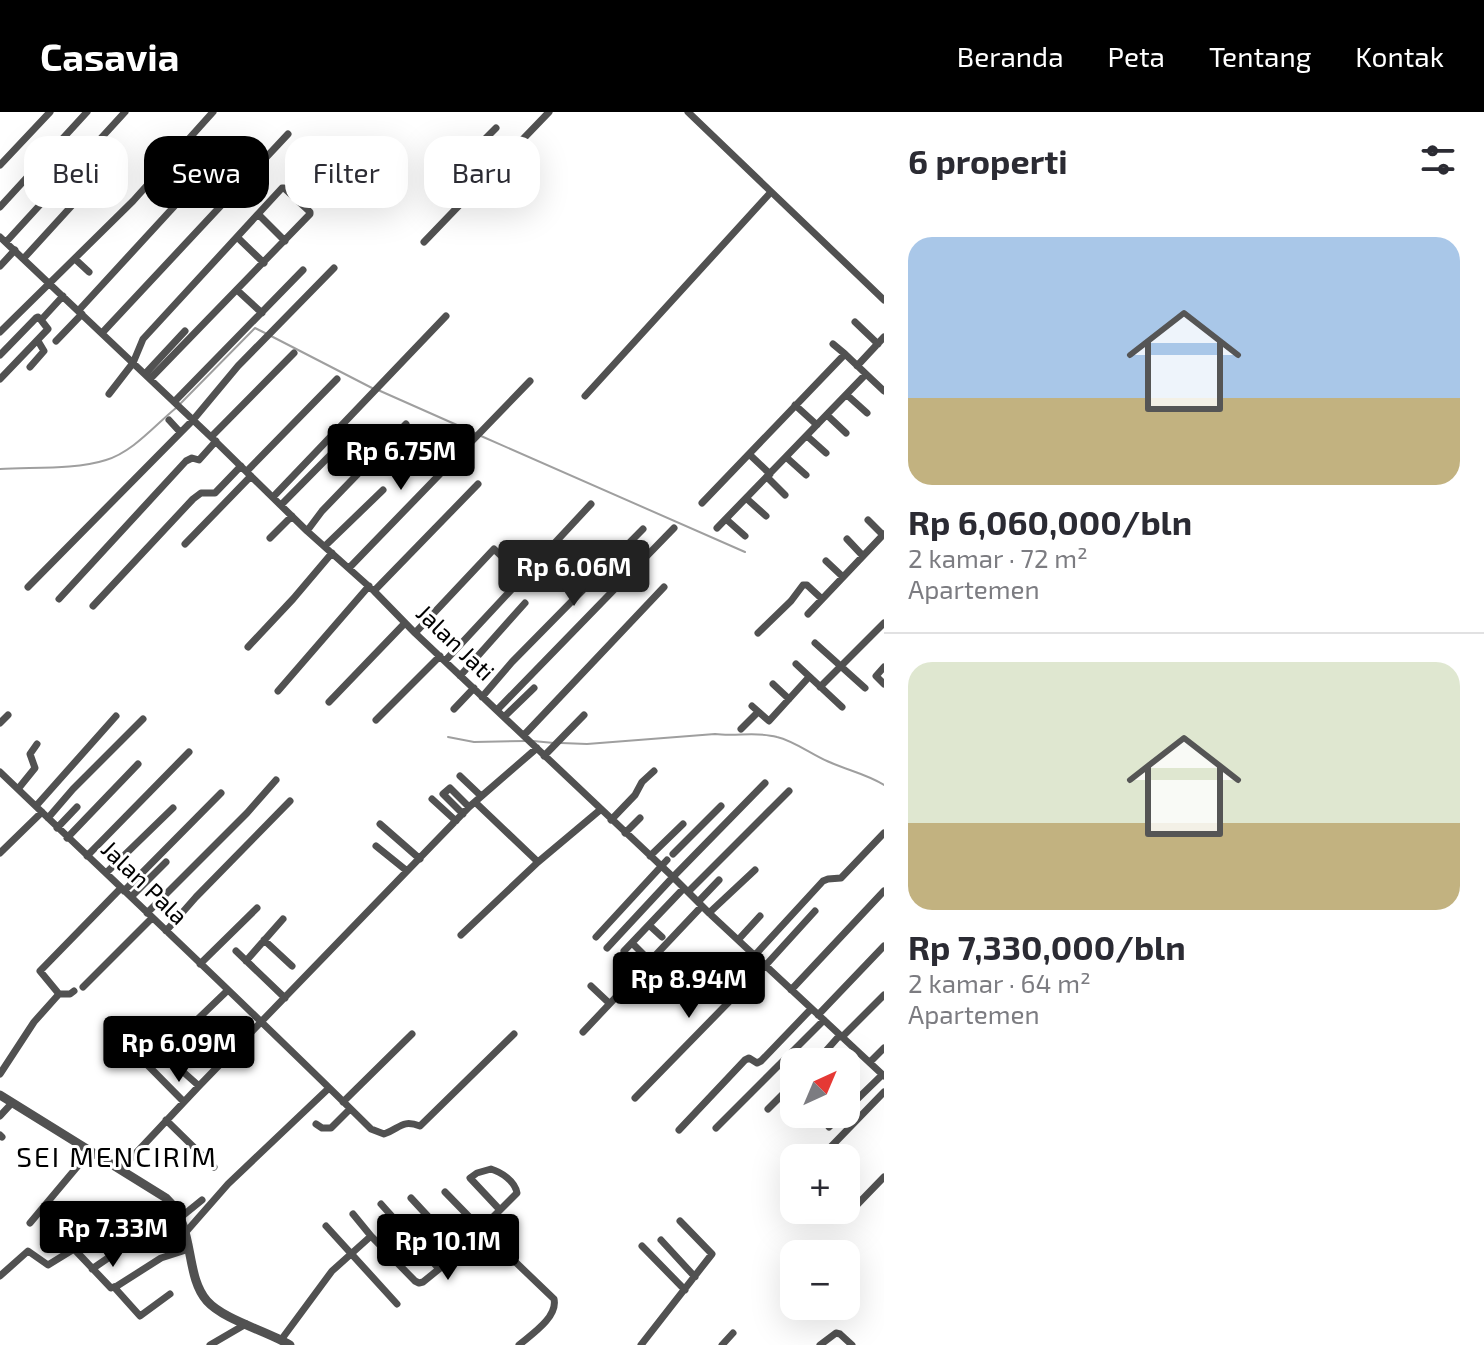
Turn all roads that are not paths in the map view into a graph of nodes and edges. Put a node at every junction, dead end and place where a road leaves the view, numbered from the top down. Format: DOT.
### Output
graph roads {
  1 [pos="50,112"];
  2 [pos="87,112"];
  3 [pos="125,112"];
  4 [pos="213,112"];
  5 [pos="549,112"];
  6 [pos="688,112"];
  7 [pos="496,128"];
  8 [pos="288,134"];
  9 [pos="488,136"];
  10 [pos="526,136"];
  11 [pos="0,165"];
  12 [pos="771,192"];
  13 [pos="0,207"];
  14 [pos="70,208"];
  15 [pos="173,208"];
  16 [pos="457,208"];
  17 [pos="258,214"];
  18 [pos="237,237"];
  19 [pos="3,239"];
  20 [pos="285,241"];
  21 [pos="424,242"];
  22 [pos="15,250"];
  23 [pos="24,258"];
  24 [pos="75,259"];
  25 [pos="264,263"];
  26 [pos="0,266"];
  27 [pos="334,268"];
  28 [pos="303,270"];
  29 [pos="89,272"];
  30 [pos="49,282"];
  31 [pos="237,290"];
  32 [pos="63,296"];
  33 [pos="884,300"];
  34 [pos="80,312"];
  35 [pos="262,313"];
  36 [pos="446,316"];
  37 [pos="41,320"];
  38 [pos="855,322"];
  39 [pos="185,331"];
  40 [pos="0,332"];
  41 [pos="102,333"];
  42 [pos="881,340"];
  43 [pos="38,341"];
  44 [pos="56,341"];
  45 [pos="833,344"];
  46 [pos="294,353"];
  47 [pos="123,354"];
  48 [pos="845,354"];
  49 [pos="0,355"];
  50 [pos="116,361"];
  51 [pos="133,363"];
  52 [pos="857,366"];
  53 [pos="30,367"];
  54 [pos="866,374"];
  55 [pos="148,377"];
  56 [pos="0,379"];
  57 [pos="337,379"];
  58 [pos="530,381"];
  59 [pos="884,391"];
  60 [pos="109,394"];
  61 [pos="847,395"];
  62 [pos="585,396"];
  63 [pos="175,403"];
  64 [pos="795,405"];
  65 [pos="867,413"];
  66 [pos="827,415"];
  67 [pos="169,420"];
  68 [pos="193,420"];
  69 [pos="406,424"];
  70 [pos="817,425"];
  71 [pos="357,428"];
  72 [pos="180,432"];
  73 [pos="846,433"];
  74 [pos="807,436"];
  75 [pos="214,439"];
  76 [pos="826,453"];
  77 [pos="749,454"];
  78 [pos="786,457"];
  79 [pos="247,471"];
  80 [pos="806,475"];
  81 [pos="768,476"];
  82 [pos="478,484"];
  83 [pos="383,490"];
  84 [pos="785,495"];
  85 [pos="273,497"];
  86 [pos="746,498"];
  87 [pos="702,503"];
  88 [pos="591,504"];
  89 [pos="281,505"];
  90 [pos="292,516"];
  91 [pos="766,516"];
  92 [pos="726,519"];
  93 [pos="868,520"];
  94 [pos="674,528"];
  95 [pos="717,528"];
  96 [pos="643,529"];
  97 [pos="307,531"];
  98 [pos="884,534"];
  99 [pos="745,536"];
  100 [pos="270,538"];
  101 [pos="847,539"];
  102 [pos="185,544"];
  103 [pos="325,546"];
  104 [pos="332,553"];
  105 [pos="863,556"];
  106 [pos="826,561"];
  107 [pos="349,568"];
  108 [pos="523,577"];
  109 [pos="843,577"];
  110 [pos="28,587"];
  111 [pos="664,587"];
  112 [pos="371,589"];
  113 [pos="59,599"];
  114 [pos="822,599"];
  115 [pos="525,603"];
  116 [pos="93,606"];
  117 [pos="808,614"];
  118 [pos="405,623"];
  119 [pos="884,623"];
  120 [pos="415,633"];
  121 [pos="758,633"];
  122 [pos="815,643"];
  123 [pos="248,647"];
  124 [pos="442,658"];
  125 [pos="796,664"];
  126 [pos="841,666"];
  127 [pos="884,667"];
  128 [pos="460,676"];
  129 [pos="809,677"];
  130 [pos="773,684"];
  131 [pos="884,684"];
  132 [pos="820,687"];
  133 [pos="474,688"];
  134 [pos="534,688"];
  135 [pos="865,688"];
  136 [pos="278,691"];
  137 [pos="482,697"];
  138 [pos="789,699"];
  139 [pos="329,702"];
  140 [pos="842,707"];
  141 [pos="454,709"];
  142 [pos="497,710"];
  143 [pos="8,715"];
  144 [pos="584,715"];
  145 [pos="116,716"];
  146 [pos="504,717"];
  147 [pos="143,719"];
  148 [pos="376,720"];
  149 [pos="0,723"];
  150 [pos="741,729"];
  151 [pos="530,741"];
  152 [pos="37,744"];
  153 [pos="189,752"];
  154 [pos="547,753"];
  155 [pos="138,764"];
  156 [pos="654,771"];
  157 [pos="0,772"];
  158 [pos="460,776"];
  159 [pos="276,780"];
  160 [pos="765,783"];
  161 [pos="18,789"];
  162 [pos="789,791"];
  163 [pos="221,793"];
  164 [pos="432,799"];
  165 [pos="290,801"];
  166 [pos="475,802"];
  167 [pos="721,806"];
  168 [pos="77,807"];
  169 [pos="173,808"];
  170 [pos="600,810"];
  171 [pos="42,812"];
  172 [pos="463,814"];
  173 [pos="640,818"];
  174 [pos="611,820"];
  175 [pos="456,821"];
  176 [pos="380,824"];
  177 [pos="683,824"];
  178 [pos="57,828"];
  179 [pos="625,833"];
  180 [pos="884,833"];
  181 [pos="67,838"];
  182 [pos="376,846"];
  183 [pos="0,853"];
  184 [pos="87,856"];
  185 [pos="650,856"];
  186 [pos="420,859"];
  187 [pos="667,860"];
  188 [pos="166,862"];
  189 [pos="538,862"];
  190 [pos="755,870"];
  191 [pos="407,871"];
  192 [pos="106,873"];
  193 [pos="673,877"];
  194 [pos="719,880"];
  195 [pos="686,890"];
  196 [pos="884,891"];
  197 [pos="125,892"];
  198 [pos="700,904"];
  199 [pos="257,908"];
  200 [pos="815,911"];
  201 [pos="709,913"];
  202 [pos="149,916"];
  203 [pos="760,916"];
  204 [pos="283,919"];
  205 [pos="649,925"];
  206 [pos="166,931"];
  207 [pos="461,935"];
  208 [pos="596,937"];
  209 [pos="662,937"];
  210 [pos="264,940"];
  211 [pos="738,940"];
  212 [pos="632,943"];
  213 [pos="884,946"];
  214 [pos="607,948"];
  215 [pos="236,951"];
  216 [pos="624,951"];
  217 [pos="644,955"];
  218 [pos="755,955"];
  219 [pos="246,961"];
  220 [pos="200,964"];
  221 [pos="292,966"];
  222 [pos="765,966"];
  223 [pos="591,986"];
  224 [pos="83,987"];
  225 [pos="228,990"];
  226 [pos="791,990"];
  227 [pos="74,991"];
  228 [pos="59,994"];
  229 [pos="884,995"];
  230 [pos="285,998"];
  231 [pos="609,1003"];
  232 [pos="818,1014"];
  233 [pos="201,1016"];
  234 [pos="262,1021"];
  235 [pos="111,1028"];
  236 [pos="583,1032"];
  237 [pos="412,1034"];
  238 [pos="514,1034"];
  239 [pos="841,1036"];
  240 [pos="829,1048"];
  241 [pos="884,1048"];
  242 [pos="235,1050"];
  243 [pos="162,1053"];
  244 [pos="206,1057"];
  245 [pos="870,1062"];
  246 [pos="149,1066"];
  247 [pos="217,1067"];
  248 [pos="0,1074"];
  249 [pos="883,1076"];
  250 [pos="199,1086"];
  251 [pos="329,1088"];
  252 [pos="884,1092"];
  253 [pos="0,1095"];
  254 [pos="780,1097"];
  255 [pos="860,1097"];
  256 [pos="635,1098"];
  257 [pos="184,1102"];
  258 [pos="343,1102"];
  259 [pos="12,1103"];
  260 [pos="350,1109"];
  261 [pos="768,1109"];
  262 [pos="0,1116"];
  263 [pos="166,1120"];
  264 [pos="316,1124"];
  265 [pos="716,1128"];
  266 [pos="679,1130"];
  267 [pos="834,1144"];
  268 [pos="88,1150"];
  269 [pos="214,1167"];
  270 [pos="121,1169"];
  271 [pos="884,1177"];
  272 [pos="445,1192"];
  273 [pos="411,1198"];
  274 [pos="202,1200"];
  275 [pos="860,1202"];
  276 [pos="381,1204"];
  277 [pos="500,1210"];
  278 [pos="353,1214"];
  279 [pos="181,1217"];
  280 [pos="680,1221"];
  281 [pos="30,1223"];
  282 [pos="106,1225"];
  283 [pos="326,1226"];
  284 [pos="481,1229"];
  285 [pos="185,1233"];
  286 [pos="143,1234"];
  287 [pos="371,1236"];
  288 [pos="661,1240"];
  289 [pos="642,1246"];
  290 [pos="74,1249"];
  291 [pos="189,1249"];
  292 [pos="460,1251"];
  293 [pos="351,1253"];
  294 [pos="92,1269"];
  295 [pos="439,1269"];
  296 [pos="0,1276"];
  297 [pos="695,1277"];
  298 [pos="114,1287"];
  299 [pos="685,1290"];
  300 [pos="170,1294"];
  301 [pos="397,1304"];
  302 [pos="246,1324"];
  303 [pos="733,1333"];
  304 [pos="285,1342"];
  305 [pos="210,1345"];
  306 [pos="519,1345"];
  307 [pos="641,1345"];
  308 [pos="722,1345"];
  309 [pos="820,1345"];
  310 [pos="852,1345"];
  1 -- 11 [label="street"];
  2 -- 13 [label="street"];
  3 -- 19 [label="street"];
  4 -- 24 [label="street"];
  5 -- 10 [label="street"];
  6 -- 12 [label="street"];
  7 -- 9 [label="street"];
  8 -- 41 [label="street"];
  12 -- 33 [label="street"];
  12 -- 62 [label="street"];
  14 -- 23 [label="street"];
  15 -- 34 [label="street"];
  16 -- 21 [label="street"];
  17 -- 18 [label="street"];
  17 -- 20 [label="street"];
  17 -- 20 [label="street"];
  18 -- 25 [label="street"];
  18 -- 51 [label="street"];
  19 -- 22 [label="street, Jalan Jati"];
  20 -- 25 [label="street"];
  22 -- 23 [label="street, Jalan Jati"];
  22 -- 26 [label="street"];
  23 -- 30 [label="street, Jalan Jati"];
  24 -- 29 [label="street"];
  24 -- 30 [label="street"];
  25 -- 31 [label="street"];
  27 -- 68 [label="street"];
  28 -- 35 [label="street"];
  30 -- 32 [label="street, Jalan Jati"];
  30 -- 40 [label="street"];
  31 -- 35 [label="street"];
  31 -- 55 [label="street"];
  32 -- 34 [label="street, Jalan Jati"];
  32 -- 37 [label="street"];
  34 -- 41 [label="street, Jalan Jati"];
  34 -- 44 [label="street"];
  35 -- 63 [label="street"];
  36 -- 85 [label="street"];
  37 -- 43 [label="street"];
  37 -- 49 [label="street"];
  38 -- 42 [label="street"];
  39 -- 55 [label="street"];
  41 -- 47 [label="street, Jalan Jati"];
  42 -- 52 [label="street"];
  43 -- 53 [label="street"];
  43 -- 56 [label="street"];
  45 -- 48 [label="street"];
  46 -- 75 [label="street"];
  47 -- 50 [label="street"];
  47 -- 51 [label="street, Jalan Jati"];
  48 -- 52 [label="street"];
  48 -- 64 [label="street"];
  51 -- 55 [label="street, Jalan Jati"];
  51 -- 60 [label="street"];
  52 -- 54 [label="street"];
  54 -- 59 [label="street"];
  54 -- 61 [label="street"];
  55 -- 63 [label="street, Jalan Jati"];
  57 -- 79 [label="street"];
  58 -- 107 [label="street"];
  61 -- 65 [label="street"];
  61 -- 66 [label="street"];
  63 -- 68 [label="street, Jalan Jati"];
  64 -- 70 [label="street"];
  64 -- 77 [label="street"];
  66 -- 70 [label="street"];
  66 -- 73 [label="street"];
  67 -- 72 [label="street"];
  68 -- 72 [label="street"];
  68 -- 75 [label="street, Jalan Jati"];
  69 -- 97 [label="street"];
  70 -- 74 [label="street"];
  71 -- 89 [label="street"];
  72 -- 110 [label="street"];
  74 -- 76 [label="street"];
  74 -- 78 [label="street"];
  75 -- 79 [label="street, Jalan Jati"];
  75 -- 113 [label="street"];
  77 -- 81 [label="street"];
  77 -- 87 [label="street"];
  78 -- 80 [label="street"];
  78 -- 81 [label="street"];
  79 -- 85 [label="street, Jalan Jati"];
  79 -- 102 [label="street"];
  79 -- 116 [label="street"];
  81 -- 84 [label="street"];
  81 -- 86 [label="street"];
  82 -- 112 [label="street"];
  83 -- 103 [label="street"];
  85 -- 89 [label="street, Jalan Jati"];
  86 -- 91 [label="street"];
  86 -- 92 [label="street"];
  88 -- 108 [label="street"];
  89 -- 90 [label="street, Jalan Jati"];
  90 -- 97 [label="street, Jalan Jati"];
  90 -- 100 [label="street"];
  92 -- 95 [label="street"];
  92 -- 99 [label="street"];
  93 -- 98 [label="street"];
  94 -- 142 [label="street"];
  96 -- 137 [label="street"];
  97 -- 103 [label="street, Jalan Jati"];
  98 -- 105 [label="street"];
  101 -- 105 [label="street"];
  103 -- 104 [label="street, Jalan Jati"];
  104 -- 107 [label="street, Jalan Jati"];
  104 -- 123 [label="street"];
  105 -- 109 [label="street"];
  106 -- 109 [label="street"];
  107 -- 112 [label="street, Jalan Jati"];
  108 -- 120 [label="street"];
  108 -- 124 [label="street"];
  109 -- 114 [label="street"];
  111 -- 151 [label="street"];
  112 -- 118 [label="street, Jalan Jati"];
  112 -- 136 [label="street"];
  114 -- 117 [label="street"];
  114 -- 121 [label="street"];
  115 -- 128 [label="street"];
  118 -- 120 [label="street, Jalan Jati"];
  118 -- 139 [label="street"];
  119 -- 126 [label="street"];
  120 -- 124 [label="street, Jalan Jati"];
  122 -- 126 [label="street"];
  124 -- 128 [label="street, Jalan Jati"];
  124 -- 148 [label="street"];
  125 -- 129 [label="street"];
  126 -- 132 [label="street"];
  126 -- 135 [label="street"];
  127 -- 131 [label="street"];
  128 -- 133 [label="street, Jalan Jati"];
  129 -- 132 [label="street"];
  129 -- 138 [label="street"];
  130 -- 138 [label="street"];
  132 -- 140 [label="street"];
  133 -- 137 [label="street, Jalan Jati"];
  133 -- 141 [label="street"];
  134 -- 146 [label="street"];
  137 -- 142 [label="street, Jalan Jati"];
  138 -- 150 [label="street"];
  142 -- 146 [label="street, Jalan Jati"];
  143 -- 149 [label="street"];
  144 -- 154 [label="street"];
  145 -- 171 [label="street"];
  146 -- 151 [label="street, Jalan Jati"];
  147 -- 171 [label="street"];
  151 -- 154 [label="street, Jalan Jati"];
  151 -- 166 [label="street"];
  152 -- 161 [label="street"];
  153 -- 184 [label="street"];
  154 -- 170 [label="street, Jalan Jati"];
  155 -- 181 [label="street"];
  156 -- 174 [label="street"];
  157 -- 161 [label="street, Jalan Pala"];
  158 -- 166 [label="street"];
  159 -- 202 [label="street"];
  160 -- 193 [label="street"];
  161 -- 171 [label="street, Jalan Pala"];
  162 -- 195 [label="street"];
  163 -- 197 [label="street"];
  164 -- 175 [label="street"];
  165 -- 206 [label="street"];
  166 -- 172 [label="street"];
  166 -- 172 [label="street"];
  166 -- 189 [label="street"];
  167 -- 187 [label="street"];
  168 -- 178 [label="street"];
  169 -- 192 [label="street"];
  170 -- 174 [label="street, Jalan Jati"];
  170 -- 189 [label="street"];
  171 -- 178 [label="street, Jalan Pala"];
  171 -- 183 [label="street"];
  172 -- 175 [label="street"];
  173 -- 179 [label="street"];
  174 -- 179 [label="street, Jalan Jati"];
  175 -- 186 [label="street"];
  176 -- 186 [label="street"];
  177 -- 185 [label="street"];
  178 -- 181 [label="street, Jalan Pala"];
  179 -- 185 [label="street, Jalan Jati"];
  180 -- 218 [label="street"];
  181 -- 184 [label="street, Jalan Pala"];
  182 -- 191 [label="street"];
  184 -- 192 [label="street, Jalan Pala"];
  185 -- 187 [label="street, Jalan Jati"];
  186 -- 191 [label="street"];
  187 -- 193 [label="street, Jalan Jati"];
  187 -- 208 [label="street"];
  188 -- 197 [label="street"];
  189 -- 207 [label="street"];
  190 -- 201 [label="street"];
  191 -- 230 [label="street"];
  192 -- 197 [label="street, Jalan Pala"];
  193 -- 195 [label="street, Jalan Jati"];
  193 -- 214 [label="street"];
  194 -- 198 [label="street"];
  195 -- 198 [label="street, Jalan Jati"];
  195 -- 205 [label="street"];
  196 -- 226 [label="street"];
  197 -- 202 [label="street, Jalan Pala"];
  197 -- 228 [label="street"];
  198 -- 201 [label="street, Jalan Jati"];
  198 -- 231 [label="street"];
  199 -- 220 [label="street"];
  200 -- 222 [label="street"];
  201 -- 211 [label="street, Jalan Jati"];
  202 -- 206 [label="street, Jalan Pala"];
  202 -- 224 [label="street"];
  203 -- 211 [label="street"];
  204 -- 210 [label="street"];
  205 -- 209 [label="street"];
  205 -- 212 [label="street"];
  206 -- 220 [label="street, Jalan Pala"];
  210 -- 219 [label="street"];
  210 -- 221 [label="street"];
  211 -- 218 [label="street, Jalan Jati"];
  212 -- 216 [label="street"];
  212 -- 217 [label="street"];
  213 -- 232 [label="street"];
  215 -- 219 [label="street"];
  218 -- 222 [label="street, Jalan Jati"];
  219 -- 230 [label="street"];
  220 -- 225 [label="street, Jalan Pala"];
  222 -- 226 [label="street, Jalan Jati"];
  222 -- 256 [label="street"];
  223 -- 231 [label="street"];
  225 -- 233 [label="street"];
  225 -- 234 [label="street, Jalan Pala"];
  226 -- 232 [label="street, Jalan Jati"];
  227 -- 228 [label="street"];
  228 -- 248 [label="street"];
  229 -- 239 [label="street"];
  230 -- 234 [label="street"];
  231 -- 236 [label="street"];
  232 -- 239 [label="street, Jalan Jati"];
  232 -- 265 [label="street"];
  232 -- 266 [label="street"];
  233 -- 242 [label="street"];
  233 -- 243 [label="street"];
  234 -- 242 [label="street"];
  234 -- 251 [label="street, Jalan Pala"];
  235 -- 246 [label="street"];
  237 -- 258 [label="street"];
  238 -- 260 [label="street, Jalan Pala"];
  239 -- 240 [label="street"];
  239 -- 245 [label="street, Jalan Jati"];
  241 -- 245 [label="street"];
  242 -- 247 [label="street"];
  243 -- 246 [label="street"];
  243 -- 250 [label="street"];
  244 -- 247 [label="street"];
  245 -- 249 [label="street, Jalan Jati"];
  246 -- 257 [label="street"];
  247 -- 250 [label="street"];
  249 -- 255 [label="street"];
  250 -- 257 [label="street"];
  251 -- 258 [label="street, Jalan Pala"];
  251 -- 285 [label="street"];
  252 -- 267 [label="street"];
  253 -- 259 [label="street"];
  254 -- 261 [label="street"];
  257 -- 263 [label="street"];
  258 -- 260 [label="street, Jalan Pala"];
  259 -- 262 [label="street"];
  259 -- 268 [label="street"];
  260 -- 264 [label="street"];
  263 -- 269 [label="street"];
  263 -- 270 [label="street"];
  268 -- 270 [label="street"];
  268 -- 281 [label="street"];
  270 -- 279 [label="street"];
  271 -- 275 [label="street"];
  272 -- 284 [label="street"];
  273 -- 292 [label="street"];
  274 -- 279 [label="street"];
  276 -- 295 [label="street"];
  277 -- 277 [label="street"];
  277 -- 284 [label="street"];
  278 -- 287 [label="street"];
  279 -- 285 [label="street"];
  280 -- 297 [label="street"];
  282 -- 290 [label="street"];
  283 -- 293 [label="street"];
  284 -- 292 [label="street"];
  284 -- 306 [label="street"];
  285 -- 291 [label="street"];
  286 -- 294 [label="street"];
  287 -- 293 [label="street"];
  287 -- 295 [label="street"];
  288 -- 297 [label="street"];
  289 -- 299 [label="street"];
  290 -- 294 [label="street"];
  290 -- 296 [label="street"];
  291 -- 298 [label="street"];
  291 -- 302 [label="street"];
  292 -- 295 [label="street"];
  293 -- 301 [label="street"];
  293 -- 304 [label="street"];
  294 -- 298 [label="street"];
  297 -- 299 [label="street"];
  298 -- 300 [label="street"];
  299 -- 307 [label="street"];
  302 -- 304 [label="street"];
  302 -- 305 [label="street"];
  303 -- 308 [label="street"];
  309 -- 310 [label="street"];
}
